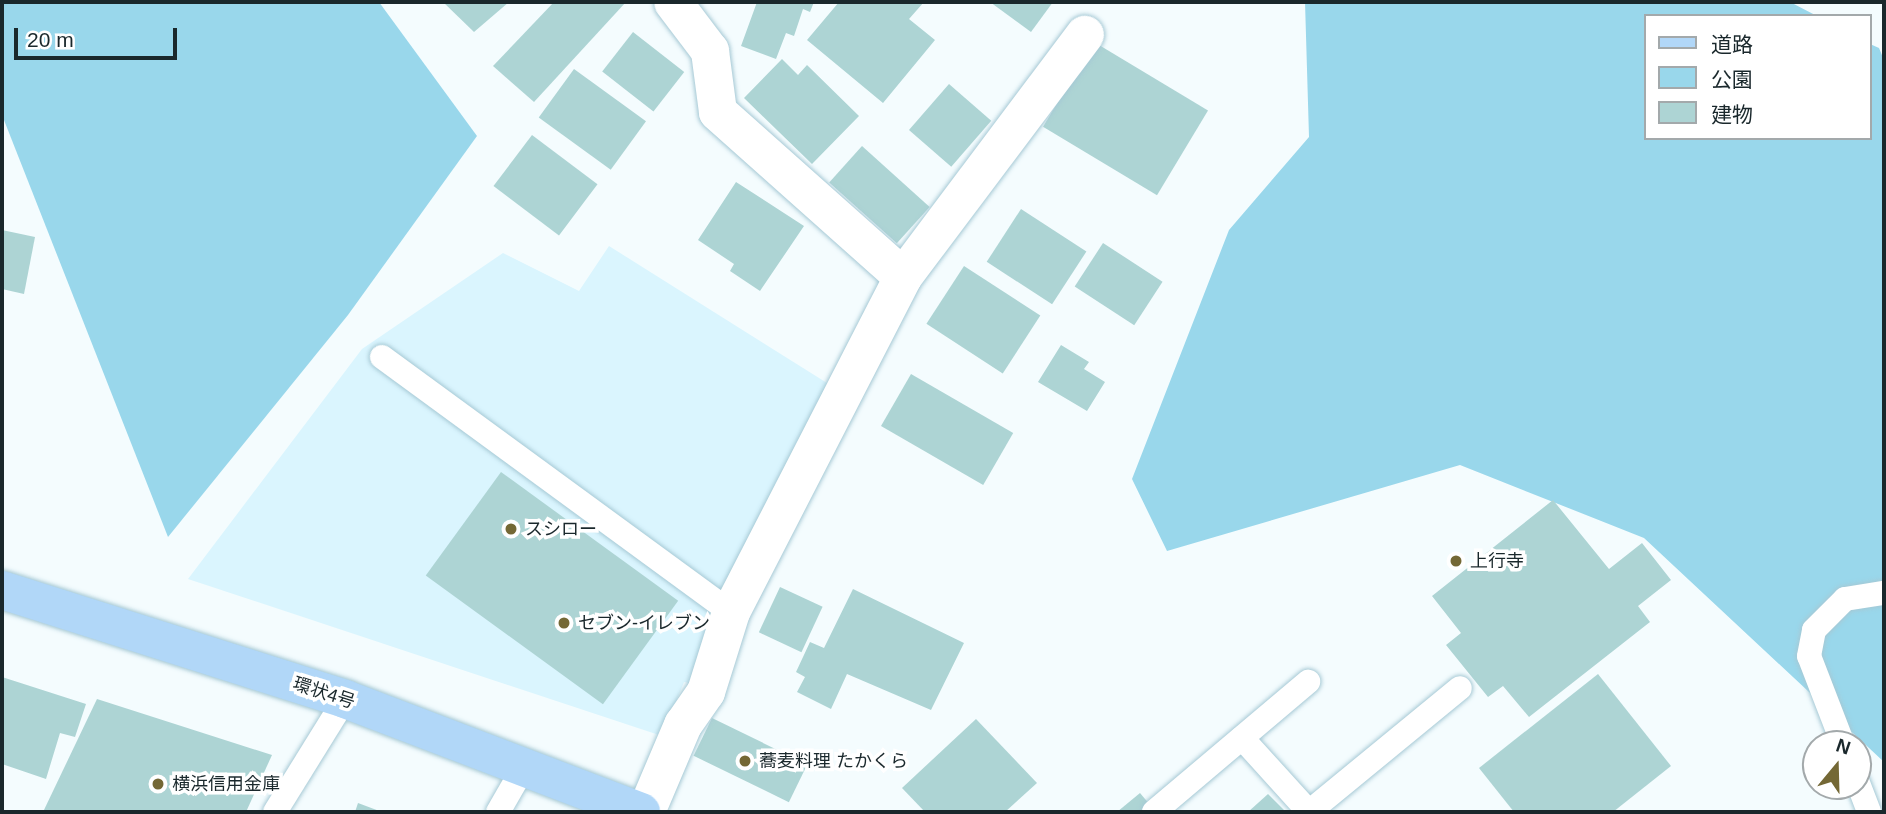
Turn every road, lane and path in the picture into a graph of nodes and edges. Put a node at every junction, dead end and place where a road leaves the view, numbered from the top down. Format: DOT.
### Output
graph roads {
  1 [pos="673,2"];
  2 [pos="1085,35"];
  3 [pos="904,277"];
  4 [pos="382,357"];
  5 [pos="2,590"];
  6 [pos="1884,593"];
  7 [pos="731,612"];
  8 [pos="1308,682"];
  9 [pos="1460,688"];
  10 [pos="345,699"];
  11 [pos="1838,730"];
  12 [pos="1242,738"];
  13 [pos="525,765"];
  14 [pos="275,812"];
  15 [pos="498,812"];
  16 [pos="644,812"];
  17 [pos="1154,812"];
  18 [pos="1309,812"];
  1 -- 3 [label="street"];
  2 -- 3 [label="street"];
  3 -- 7 [label="street"];
  4 -- 7 [label="lane"];
  5 -- 10 [label="main road, 環状4号"];
  6 -- 11 [label="lane"];
  7 -- 16 [label="street"];
  8 -- 12 [label="lane"];
  9 -- 18 [label="lane"];
  10 -- 13 [label="main road, 環状4号"];
  10 -- 14 [label="lane"];
  12 -- 17 [label="lane"];
  12 -- 18 [label="lane"];
  13 -- 15 [label="lane"];
  13 -- 16 [label="main road, 環状4号"];
}
